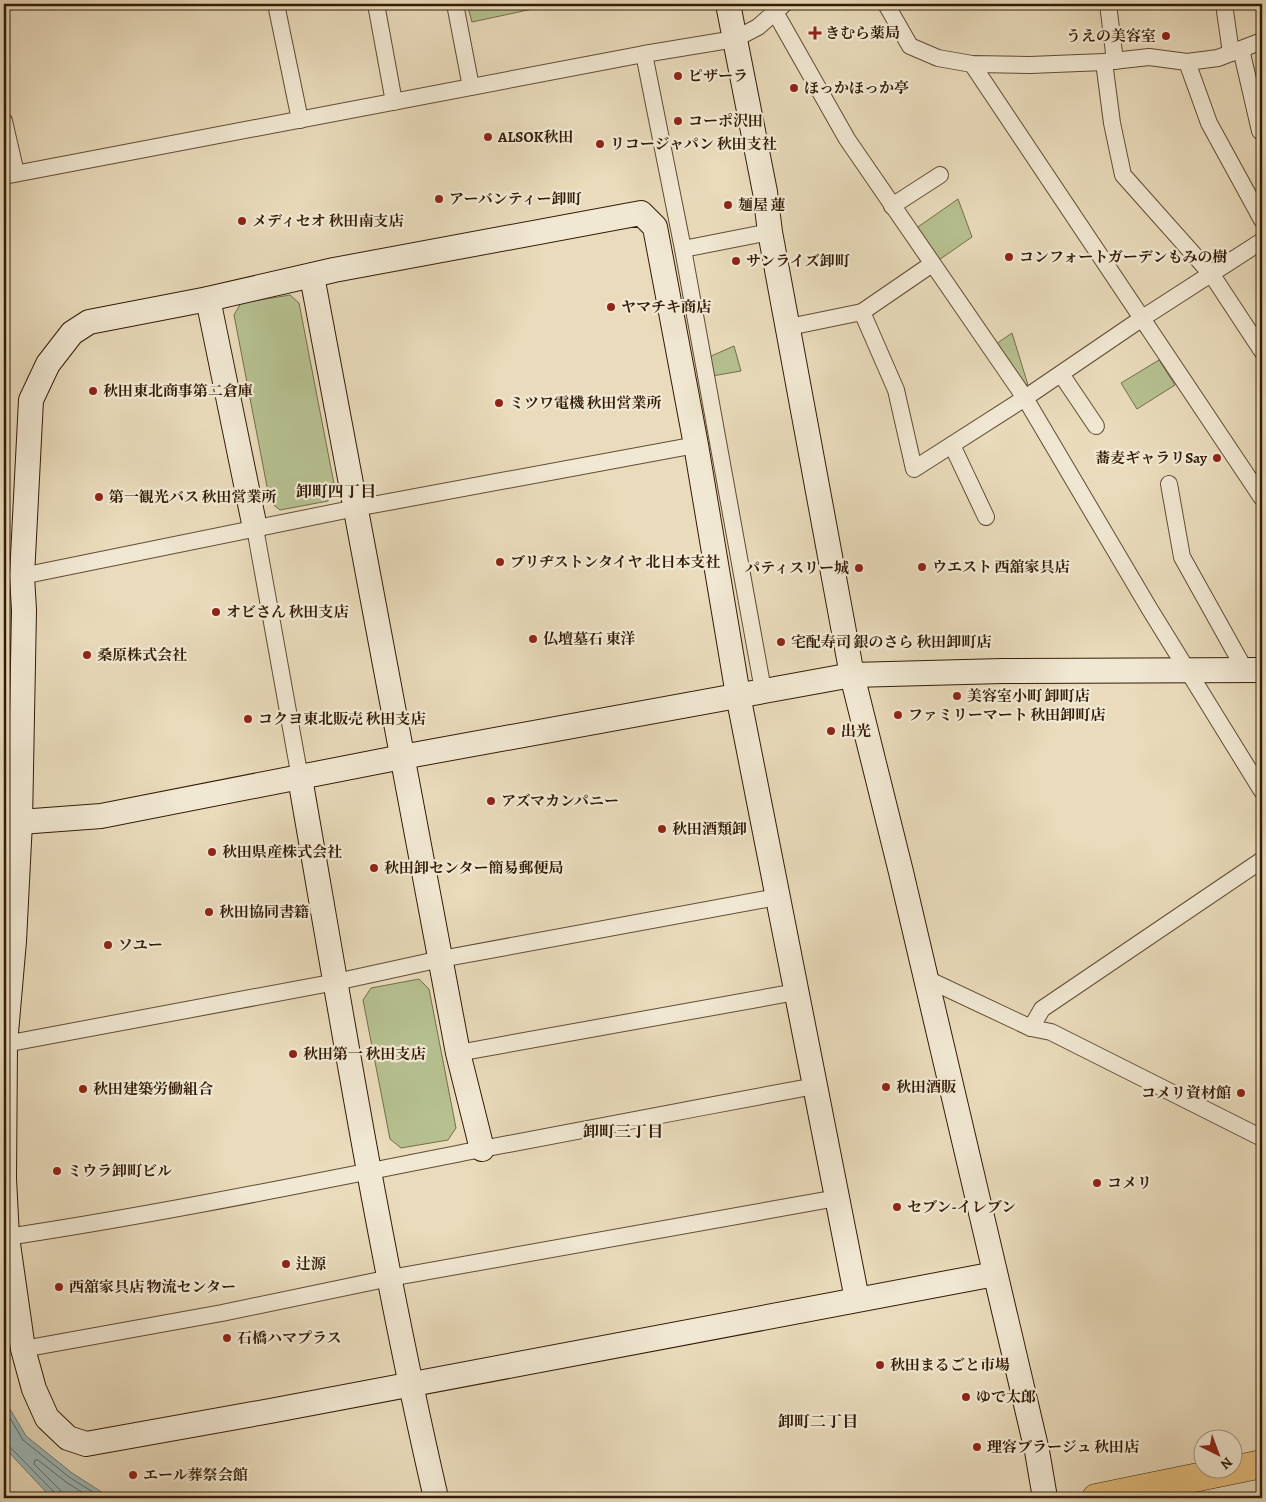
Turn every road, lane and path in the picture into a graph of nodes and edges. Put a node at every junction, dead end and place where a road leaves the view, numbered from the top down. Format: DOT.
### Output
graph roads {
  1 [pos="276,4"];
  2 [pos="376,4"];
  3 [pos="455,4"];
  4 [pos="728,4"];
  5 [pos="886,4"];
  6 [pos="1108,4"];
  7 [pos="1224,4"];
  8 [pos="779,8"];
  9 [pos="735,39"];
  10 [pos="1262,41"];
  11 [pos="1236,51"];
  12 [pos="644,54"];
  13 [pos="1109,62"];
  14 [pos="1187,62"];
  15 [pos="972,64"];
  16 [pos="470,87"];
  17 [pos="394,102"];
  18 [pos="4,120"];
  19 [pos="300,120"];
  20 [pos="1260,130"];
  21 [pos="10,175"];
  22 [pos="940,175"];
  23 [pos="892,206"];
  24 [pos="1262,220"];
  25 [pos="770,232"];
  26 [pos="1262,241"];
  27 [pos="683,249"];
  28 [pos="932,264"];
  29 [pos="1212,274"];
  30 [pos="312,276"];
  31 [pos="208,299"];
  32 [pos="862,312"];
  33 [pos="1141,319"];
  34 [pos="789,327"];
  35 [pos="1262,351"];
  36 [pos="1061,374"];
  37 [pos="1025,398"];
  38 [pos="1096,426"];
  39 [pos="696,444"];
  40 [pos="952,445"];
  41 [pos="1169,484"];
  42 [pos="1262,498"];
  43 [pos="356,508"];
  44 [pos="986,517"];
  45 [pos="255,528"];
  46 [pos="22,576"];
  47 [pos="1187,670"];
  48 [pos="1254,670"];
  49 [pos="852,674"];
  50 [pos="763,690"];
  51 [pos="738,695"];
  52 [pos="402,757"];
  53 [pos="300,778"];
  54 [pos="1262,791"];
  55 [pos="12,821"];
  56 [pos="1262,860"];
  57 [pos="777,897"];
  58 [pos="441,959"];
  59 [pos="926,979"];
  60 [pos="336,982"];
  61 [pos="796,992"];
  62 [pos="1032,1028"];
  63 [pos="5,1044"];
  64 [pos="458,1053"];
  65 [pos="815,1086"];
  66 [pos="1262,1138"];
  67 [pos="482,1149"];
  68 [pos="369,1172"];
  69 [pos="838,1198"];
  70 [pos="7,1237"];
  71 [pos="995,1274"];
  72 [pos="390,1278"];
  73 [pos="858,1299"];
  74 [pos="23,1349"];
  75 [pos="412,1384"];
  76 [pos="1262,1464"];
  77 [pos="436,1498"];
  78 [pos="1045,1498"];
  79 [pos="1096,1498"];
  1 -- 19 [label="street"];
  2 -- 17 [label="street"];
  3 -- 16 [label="street"];
  4 -- 9 [label="street"];
  5 -- 15 [label="street"];
  6 -- 13 [label="street"];
  7 -- 11 [label="street"];
  8 -- 9 [label="street"];
  8 -- 23 [label="street"];
  9 -- 12 [label="street"];
  9 -- 25 [label="street"];
  10 -- 11 [label="street"];
  11 -- 14 [label="street"];
  11 -- 20 [label="street"];
  12 -- 16 [label="street"];
  12 -- 27 [label="street"];
  13 -- 14 [label="street"];
  13 -- 15 [label="street"];
  13 -- 29 [label="street"];
  14 -- 24 [label="street"];
  15 -- 33 [label="street"];
  16 -- 17 [label="street"];
  17 -- 19 [label="street"];
  18 -- 21 [label="street"];
  19 -- 21 [label="street"];
  22 -- 23 [label="street"];
  23 -- 28 [label="street"];
  25 -- 27 [label="street"];
  25 -- 34 [label="street"];
  26 -- 29 [label="street"];
  27 -- 50 [label="street"];
  28 -- 32 [label="street"];
  28 -- 37 [label="street"];
  29 -- 33 [label="street"];
  29 -- 35 [label="street"];
  30 -- 31 [label="street"];
  30 -- 39 [label="street"];
  30 -- 43 [label="street"];
  31 -- 45 [label="street"];
  31 -- 46 [label="street"];
  32 -- 34 [label="street"];
  32 -- 40 [label="street"];
  33 -- 36 [label="street"];
  33 -- 42 [label="street"];
  34 -- 49 [label="street"];
  36 -- 37 [label="street"];
  36 -- 38 [label="street"];
  37 -- 40 [label="street"];
  37 -- 47 [label="street"];
  39 -- 43 [label="street"];
  39 -- 51 [label="street"];
  40 -- 44 [label="street"];
  41 -- 48 [label="street"];
  43 -- 45 [label="street"];
  43 -- 52 [label="street"];
  45 -- 46 [label="street"];
  45 -- 53 [label="street"];
  46 -- 55 [label="street"];
  47 -- 48 [label="street"];
  47 -- 49 [label="street"];
  47 -- 54 [label="street"];
  49 -- 50 [label="street"];
  49 -- 59 [label="street"];
  50 -- 51 [label="street"];
  51 -- 52 [label="street"];
  51 -- 57 [label="street"];
  52 -- 53 [label="street"];
  52 -- 58 [label="street"];
  53 -- 55 [label="street"];
  53 -- 60 [label="street"];
  55 -- 63 [label="street"];
  56 -- 62 [label="street"];
  57 -- 58 [label="street"];
  57 -- 61 [label="street"];
  58 -- 60 [label="street"];
  58 -- 64 [label="street"];
  59 -- 62 [label="street"];
  59 -- 71 [label="street"];
  60 -- 63 [label="street"];
  60 -- 68 [label="street"];
  61 -- 64 [label="street"];
  61 -- 65 [label="street"];
  62 -- 66 [label="street"];
  63 -- 70 [label="street"];
  64 -- 67 [label="street"];
  65 -- 67 [label="street"];
  65 -- 69 [label="street"];
  67 -- 68 [label="street"];
  68 -- 70 [label="street"];
  68 -- 72 [label="street"];
  69 -- 72 [label="street"];
  69 -- 73 [label="street"];
  70 -- 74 [label="street"];
  71 -- 73 [label="street"];
  71 -- 78 [label="street"];
  72 -- 74 [label="street"];
  72 -- 75 [label="street"];
  73 -- 75 [label="street"];
  74 -- 75 [label="street"];
  75 -- 77 [label="street"];
  76 -- 79 [label="highway"];
}
